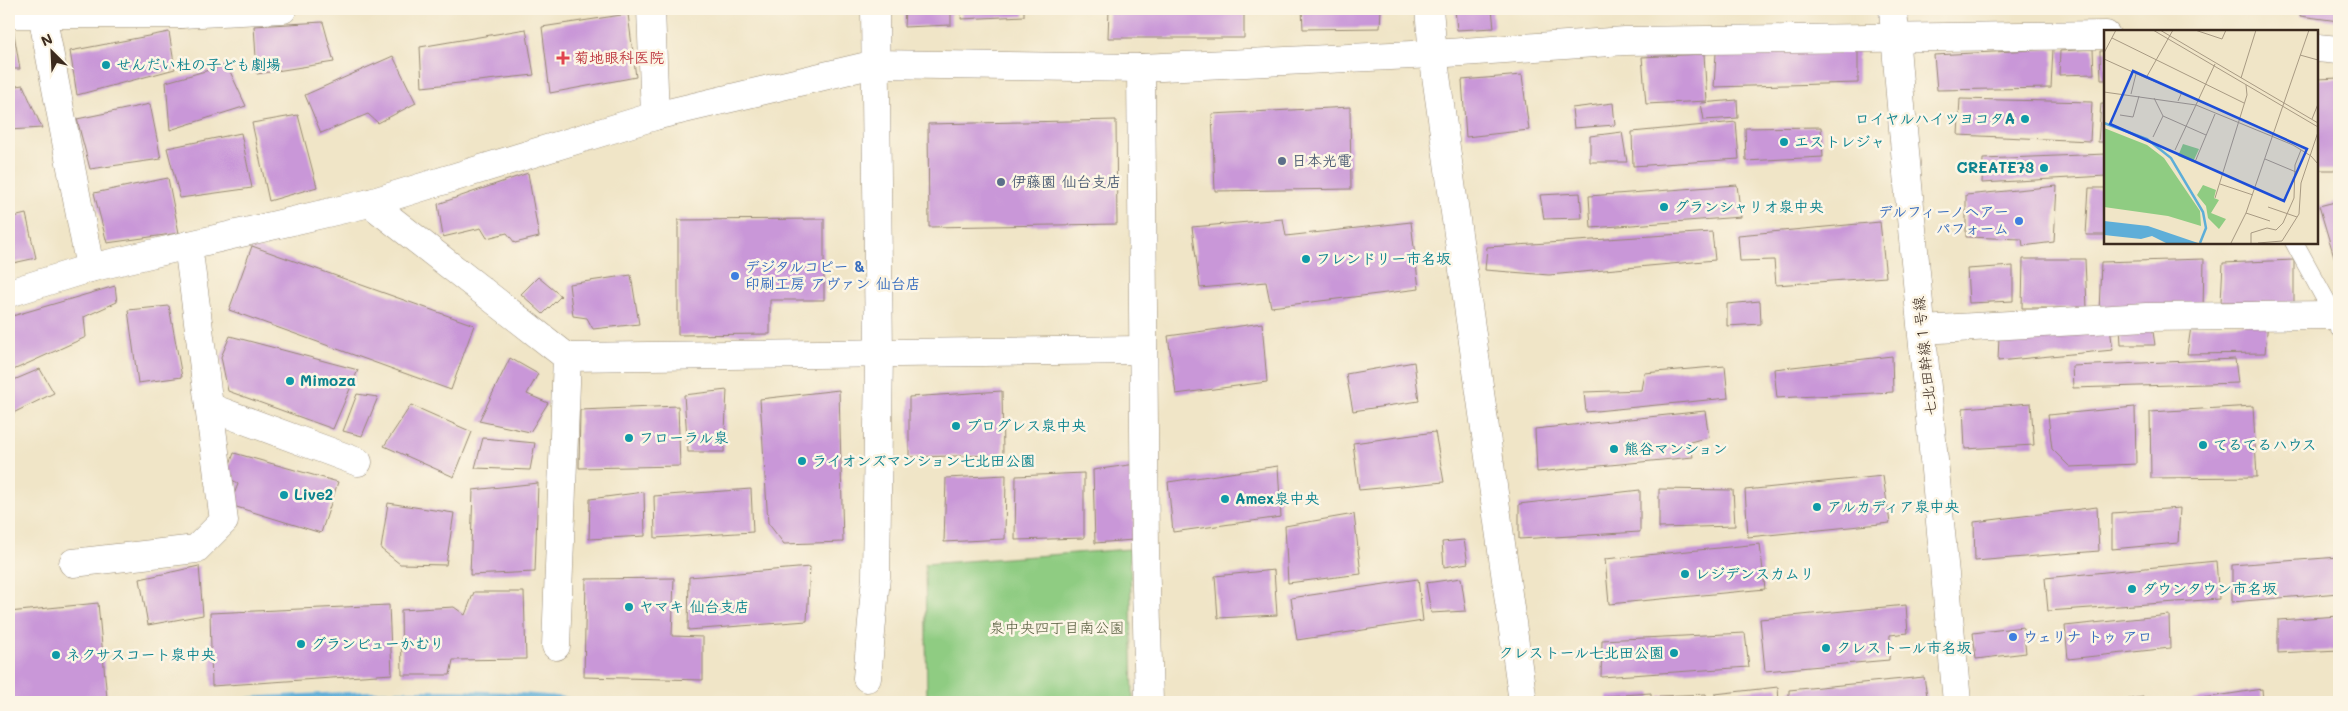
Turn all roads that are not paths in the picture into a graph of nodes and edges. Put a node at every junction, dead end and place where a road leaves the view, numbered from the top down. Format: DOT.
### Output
graph roads {
  1 [pos="283,9"];
  2 [pos="651,9"];
  3 [pos="875,9"];
  4 [pos="1429,9"];
  5 [pos="1893,9"];
  6 [pos="181,11"];
  7 [pos="9,14"];
  8 [pos="42,14"];
  9 [pos="2104,35"];
  10 [pos="1895,37"];
  11 [pos="2318,48"];
  12 [pos="2339,50"];
  13 [pos="1433,54"];
  14 [pos="875,64"];
  15 [pos="1141,68"];
  16 [pos="655,116"];
  17 [pos="370,203"];
  18 [pos="2295,244"];
  19 [pos="188,245"];
  20 [pos="90,268"];
  21 [pos="9,293"];
  22 [pos="2337,322"];
  23 [pos="1922,330"];
  24 [pos="1143,350"];
  25 [pos="879,353"];
  26 [pos="567,357"];
  27 [pos="209,407"];
  28 [pos="358,462"];
  29 [pos="73,562"];
  30 [pos="556,646"];
  31 [pos="867,678"];
  32 [pos="1149,702"];
  33 [pos="1523,702"];
  34 [pos="1957,702"];
  1 -- 6 [label="street"];
  2 -- 16 [label="street"];
  3 -- 14 [label="street"];
  4 -- 13 [label="street"];
  5 -- 10 [label="street, 七北田幹線１号線"];
  6 -- 8 [label="street"];
  7 -- 8 [label="street"];
  8 -- 20 [label="street"];
  9 -- 10 [label="street"];
  10 -- 13 [label="street"];
  10 -- 23 [label="street, 七北田幹線１号線"];
  11 -- 12 [label="street"];
  13 -- 15 [label="street"];
  13 -- 33 [label="street"];
  14 -- 15 [label="street"];
  14 -- 16 [label="street"];
  14 -- 25 [label="street"];
  15 -- 24 [label="street"];
  16 -- 17 [label="street"];
  17 -- 19 [label="street"];
  17 -- 26 [label="street"];
  18 -- 22 [label="lane"];
  19 -- 20 [label="street"];
  19 -- 27 [label="street"];
  20 -- 21 [label="street"];
  22 -- 23 [label="street"];
  23 -- 34 [label="street, 七北田幹線１号線"];
  24 -- 25 [label="street"];
  24 -- 32 [label="street"];
  25 -- 26 [label="street"];
  25 -- 31 [label="street"];
  26 -- 30 [label="street"];
  27 -- 28 [label="street"];
  27 -- 29 [label="street"];
}
